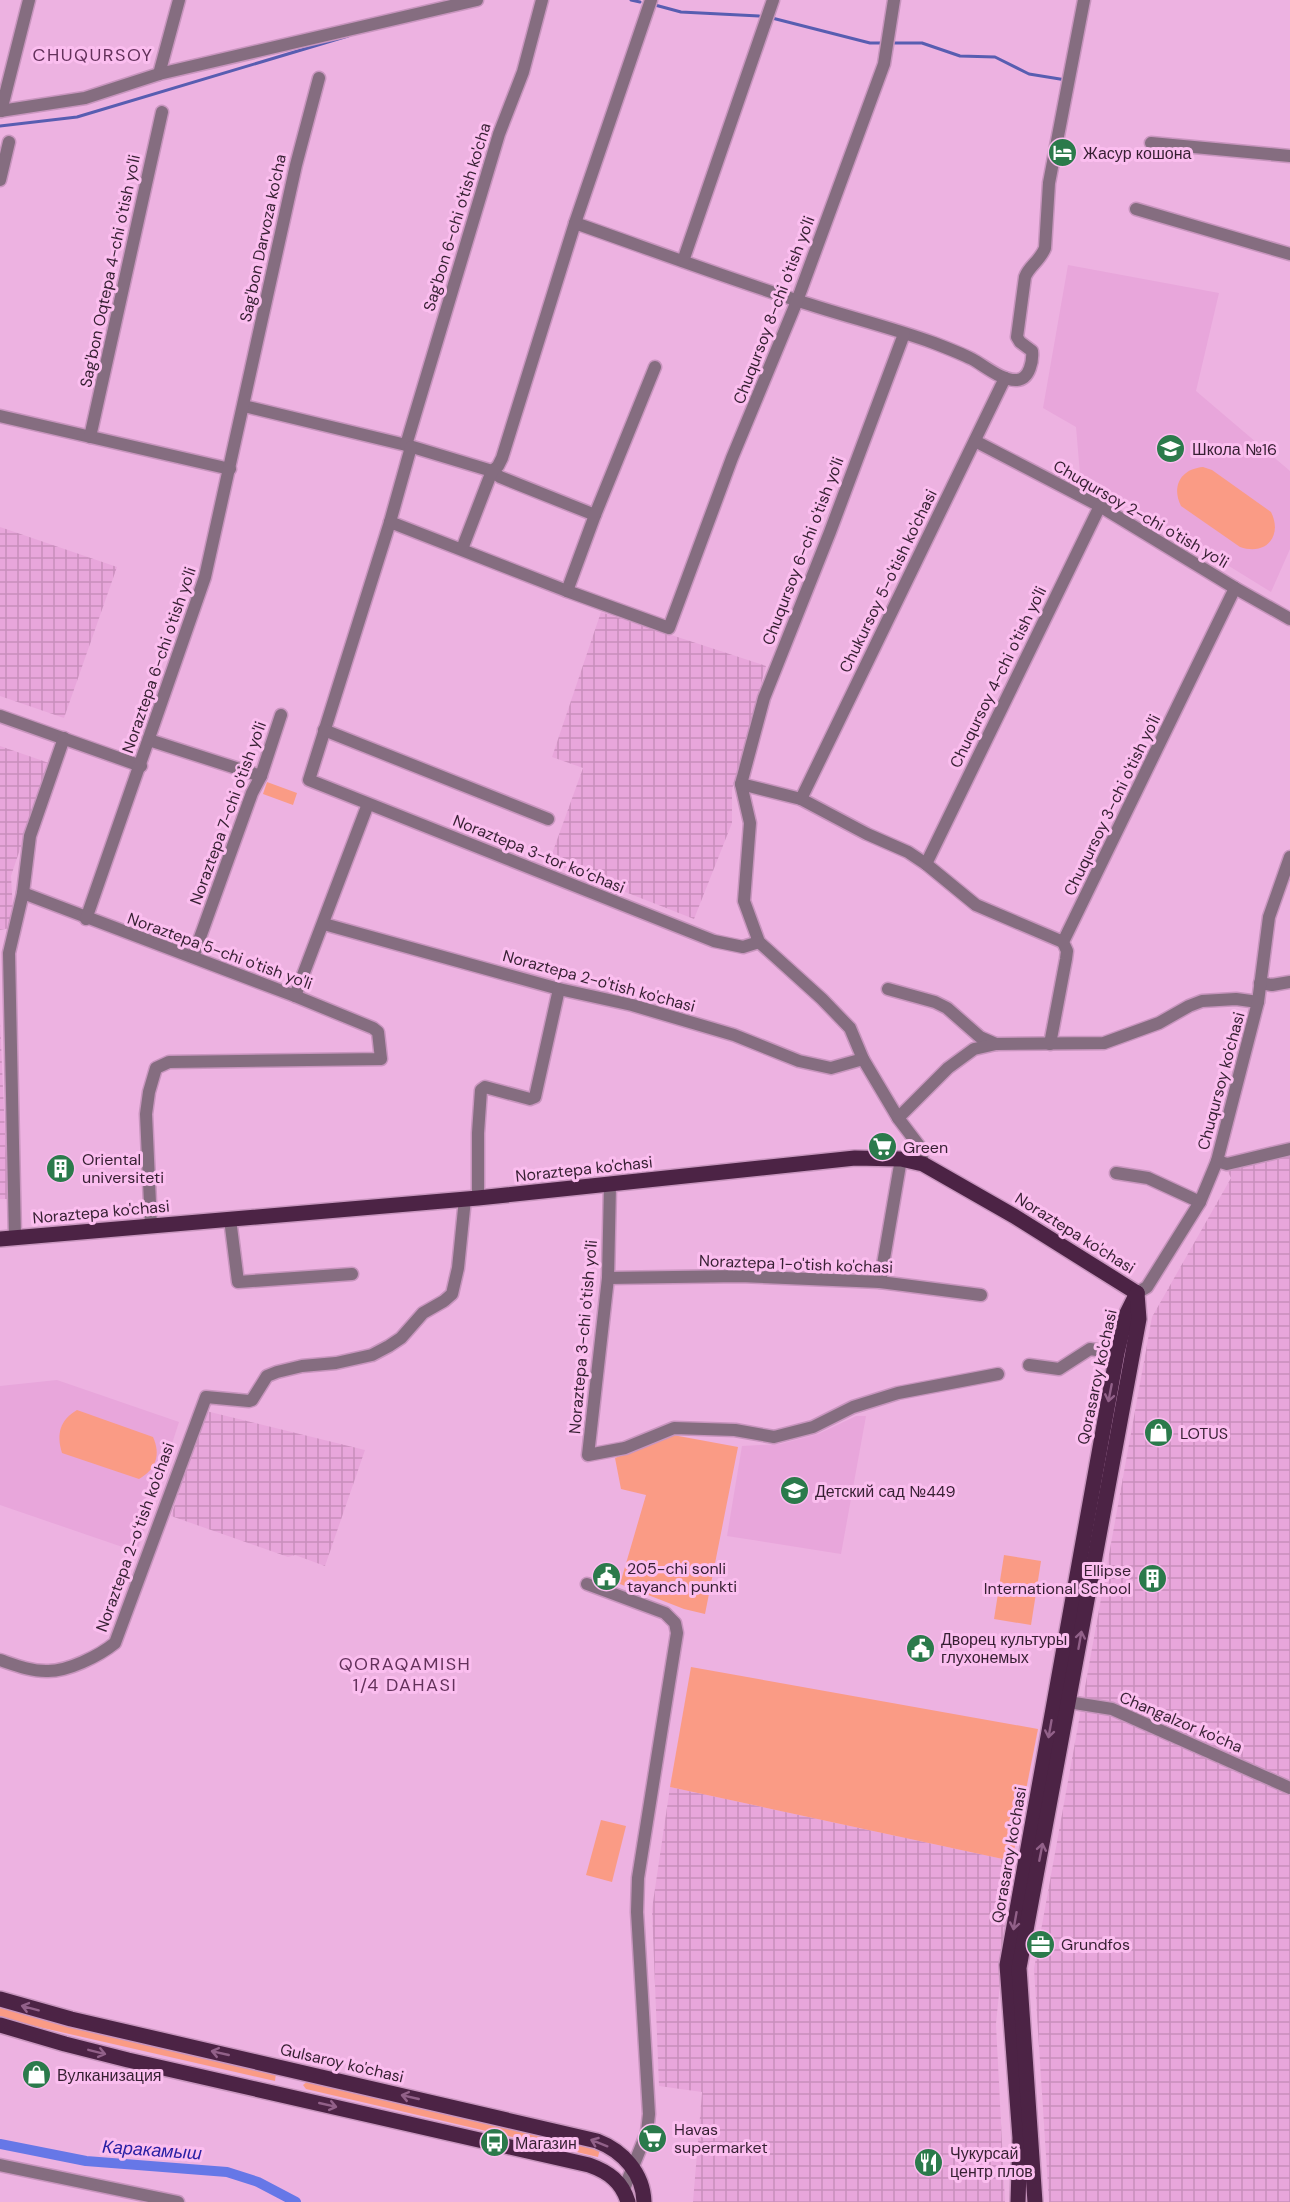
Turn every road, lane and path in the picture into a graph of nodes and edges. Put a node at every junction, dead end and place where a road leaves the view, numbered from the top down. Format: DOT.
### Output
graph roads {
  1 [pos="29,0"];
  2 [pos="179,0"];
  3 [pos="477,0"];
  4 [pos="542,0"];
  5 [pos="651,0"];
  6 [pos="773,0"];
  7 [pos="894,0"];
  8 [pos="1084,0"];
  9 [pos="159,74"];
  10 [pos="319,78"];
  11 [pos="1,111"];
  12 [pos="162,112"];
  13 [pos="9,142"];
  14 [pos="1151,143"];
  15 [pos="1290,156"];
  16 [pos="0,180"];
  17 [pos="1136,209"];
  18 [pos="575,223"];
  19 [pos="1290,254"];
  20 [pos="683,261"];
  21 [pos="797,301"];
  22 [pos="904,334"];
  23 [pos="655,367"];
  24 [pos="1005,378"];
  25 [pos="244,406"];
  26 [pos="0,416"];
  27 [pos="90,437"];
  28 [pos="975,441"];
  29 [pos="408,446"];
  30 [pos="230,470"];
  31 [pos="492,471"];
  32 [pos="1100,506"];
  33 [pos="595,515"];
  34 [pos="390,522"];
  35 [pos="462,549"];
  36 [pos="1235,588"];
  37 [pos="567,591"];
  38 [pos="1290,619"];
  39 [pos="281,714"];
  40 [pos="0,716"];
  41 [pos="324,730"];
  42 [pos="64,738"];
  43 [pos="149,740"];
  44 [pos="141,766"];
  45 [pos="261,776"];
  46 [pos="309,780"];
  47 [pos="741,784"];
  48 [pos="801,799"];
  49 [pos="368,804"];
  50 [pos="548,819"];
  51 [pos="1290,857"];
  52 [pos="926,864"];
  53 [pos="23,893"];
  54 [pos="86,919"];
  55 [pos="324,924"];
  56 [pos="759,942"];
  57 [pos="1063,942"];
  58 [pos="193,957"];
  59 [pos="1290,982"];
  60 [pos="1260,983"];
  61 [pos="559,989"];
  62 [pos="888,989"];
  63 [pos="296,996"];
  64 [pos="1258,1002"];
  65 [pos="996,1044"];
  66 [pos="1050,1044"];
  67 [pos="863,1059"];
  68 [pos="898,1118"];
  69 [pos="1290,1149"];
  70 [pos="901,1159"];
  71 [pos="1217,1161"];
  72 [pos="922,1164"];
  73 [pos="1116,1173"];
  74 [pos="610,1185"];
  75 [pos="471,1198"];
  76 [pos="1200,1202"];
  77 [pos="230,1219"];
  78 [pos="152,1226"];
  79 [pos="8,1238"];
  80 [pos="352,1274"];
  81 [pos="608,1278"];
  82 [pos="880,1282"];
  83 [pos="1137,1293"];
  84 [pos="981,1295"];
  85 [pos="1117,1353"];
  86 [pos="1029,1365"];
  87 [pos="998,1374"];
  88 [pos="587,1584"];
  89 [pos="0,1660"];
  90 [pos="1062,1701"];
  91 [pos="1290,1788"];
  92 [pos="0,1999"];
  93 [pos="0,2025"];
  94 [pos="294,2070"];
  95 [pos="288,2096"];
  96 [pos="0,2165"];
  97 [pos="633,2167"];
  98 [pos="626,2196"];
  99 [pos="177,2202"];
  100 [pos="644,2202"];
  101 [pos="1018,2202"];
  102 [pos="1035,2202"];
  1 -- 11 [label="street"];
  2 -- 9 [label="street"];
  3 -- 9 [label="street"];
  4 -- 29 [label="street, Sag'bon 6-chi o'tish ko'cha"];
  5 -- 18 [label="street"];
  6 -- 20 [label="street"];
  7 -- 21 [label="street, Chuqursoy 8-chi o'tish yo'li"];
  8 -- 24 [label="street"];
  9 -- 11 [label="street"];
  10 -- 25 [label="street, Sag'bon Darvoza ko'cha"];
  12 -- 27 [label="street, Sag'bon Oqtepa 4-chi o'tish yo'li"];
  13 -- 16 [label="street"];
  14 -- 15 [label="street"];
  17 -- 19 [label="street"];
  18 -- 20 [label="street"];
  18 -- 31 [label="street"];
  20 -- 21 [label="street"];
  21 -- 22 [label="street"];
  21 -- 37 [label="street, Chuqursoy 8-chi o'tish yo'li"];
  22 -- 24 [label="street"];
  22 -- 47 [label="street, Chuqursoy 6-chi o'tish yo'li"];
  23 -- 33 [label="street"];
  24 -- 28 [label="street, Chukursoy 5-o'tish ko'chasi"];
  25 -- 29 [label="street"];
  25 -- 30 [label="street, Noraztepa 6-chi o'tish yo'li"];
  26 -- 27 [label="street"];
  27 -- 30 [label="street"];
  28 -- 32 [label="street, Chuqursoy 2-chi o'tish yo'li"];
  28 -- 48 [label="street, Chukursoy 5-o'tish ko'chasi"];
  29 -- 31 [label="street"];
  29 -- 34 [label="street, Sag'bon 6-chi o'tish ko'cha"];
  30 -- 43 [label="street, Noraztepa 6-chi o'tish yo'li"];
  31 -- 33 [label="street"];
  31 -- 35 [label="street"];
  32 -- 36 [label="street, Chuqursoy 2-chi o'tish yo'li"];
  32 -- 52 [label="street, Chuqursoy 4-chi o'tish yo'li"];
  33 -- 37 [label="street"];
  34 -- 35 [label="street"];
  34 -- 41 [label="street, Sag'bon 6-chi o'tish ko'cha"];
  35 -- 37 [label="street"];
  36 -- 38 [label="street, Chuqursoy 2-chi o'tish yo'li"];
  36 -- 57 [label="street, Chuqursoy 3-chi o'tish yo'li"];
  39 -- 45 [label="street, Noraztepa 7-chi o'tish yo'li"];
  40 -- 42 [label="street"];
  41 -- 46 [label="street, Sag'bon 6-chi o'tish ko'cha"];
  41 -- 50 [label="street"];
  42 -- 44 [label="street"];
  42 -- 53 [label="street"];
  43 -- 44 [label="street, Noraztepa 6-chi o'tish yo'li"];
  43 -- 45 [label="street"];
  44 -- 54 [label="street, Noraztepa 6-chi o'tish yo'li"];
  45 -- 58 [label="street, Noraztepa 7-chi o'tish yo'li"];
  46 -- 49 [label="street, Noraztepa 3-tor ko‘chasi"];
  47 -- 48 [label="street"];
  47 -- 56 [label="street"];
  48 -- 52 [label="street"];
  49 -- 55 [label="street"];
  49 -- 56 [label="street, Noraztepa 3-tor ko‘chasi"];
  51 -- 60 [label="street, Chuqursoy ko'chasi"];
  52 -- 57 [label="street"];
  53 -- 54 [label="street, Noraztepa 5-chi o'tish yo'li"];
  53 -- 79 [label="street"];
  54 -- 58 [label="street, Noraztepa 5-chi o'tish yo'li"];
  55 -- 61 [label="street, Noraztepa 2-o'tish ko'chasi"];
  55 -- 63 [label="street"];
  56 -- 67 [label="street"];
  57 -- 66 [label="street, Chuqursoy 3-chi o'tish yo'li"];
  58 -- 63 [label="street, Noraztepa 5-chi o'tish yo'li"];
  59 -- 60 [label="street"];
  60 -- 64 [label="street, Chuqursoy ko'chasi"];
  61 -- 67 [label="street, Noraztepa 2-o'tish ko'chasi"];
  61 -- 75 [label="street"];
  62 -- 65 [label="street"];
  63 -- 78 [label="street, Noraztepa 5-chi o'tish yo'li"];
  64 -- 66 [label="street"];
  64 -- 71 [label="street, Chuqursoy ko'chasi"];
  65 -- 66 [label="street"];
  65 -- 68 [label="street"];
  67 -- 68 [label="street"];
  68 -- 72 [label="street"];
  69 -- 71 [label="street"];
  70 -- 72 [label="main road, Noraztepa ko'chasi"];
  70 -- 74 [label="main road, Noraztepa ko'chasi"];
  70 -- 82 [label="street"];
  71 -- 76 [label="street, Chuqursoy ko'chasi"];
  72 -- 83 [label="main road, Noraztepa ko'chasi"];
  73 -- 76 [label="street"];
  74 -- 75 [label="main road, Noraztepa ko'chasi"];
  74 -- 81 [label="street, Noraztepa 3-chi o'tish yo'li"];
  75 -- 77 [label="main road, Noraztepa ko'chasi"];
  75 -- 89 [label="street, Noraztepa 2-oʻtish ko'chasi"];
  76 -- 83 [label="street, Chuqursoy ko'chasi"];
  77 -- 78 [label="main road, Noraztepa ko'chasi"];
  77 -- 80 [label="street"];
  78 -- 79 [label="main road, Noraztepa ko'chasi"];
  81 -- 82 [label="street, Noraztepa 1-o'tish ko'chasi"];
  81 -- 87 [label="street, Noraztepa 3-chi o'tish yo'li"];
  82 -- 84 [label="street, Noraztepa 1-o'tish ko'chasi"];
  83 -- 85 [label="main road, Qorasaroy ko'chasi"];
  90 -- 83 [label="main road, Qorasaroy ko'chasi, one-way"];
  85 -- 86 [label="street"];
  85 -- 90 [label="main road, Qorasaroy ko'chasi, one-way"];
  88 -- 97 [label="street"];
  90 -- 91 [label="street, Changalzor ko'cha"];
  90 -- 101 [label="main road, Qorasaroy ko'chasi, one-way"];
  102 -- 90 [label="main road, Qorasaroy ko'chasi, one-way"];
  94 -- 92 [label="main road, Gulsaroy ko'chasi, one-way"];
  93 -- 95 [label="main road, one-way"];
  94 -- 95 [label="main road"];
  97 -- 94 [label="main road, Gulsaroy ko'chasi, one-way"];
  95 -- 98 [label="main road, one-way"];
  96 -- 99 [label="street"];
  97 -- 98 [label="street"];
  97 -- 100 [label="main road"];
}
